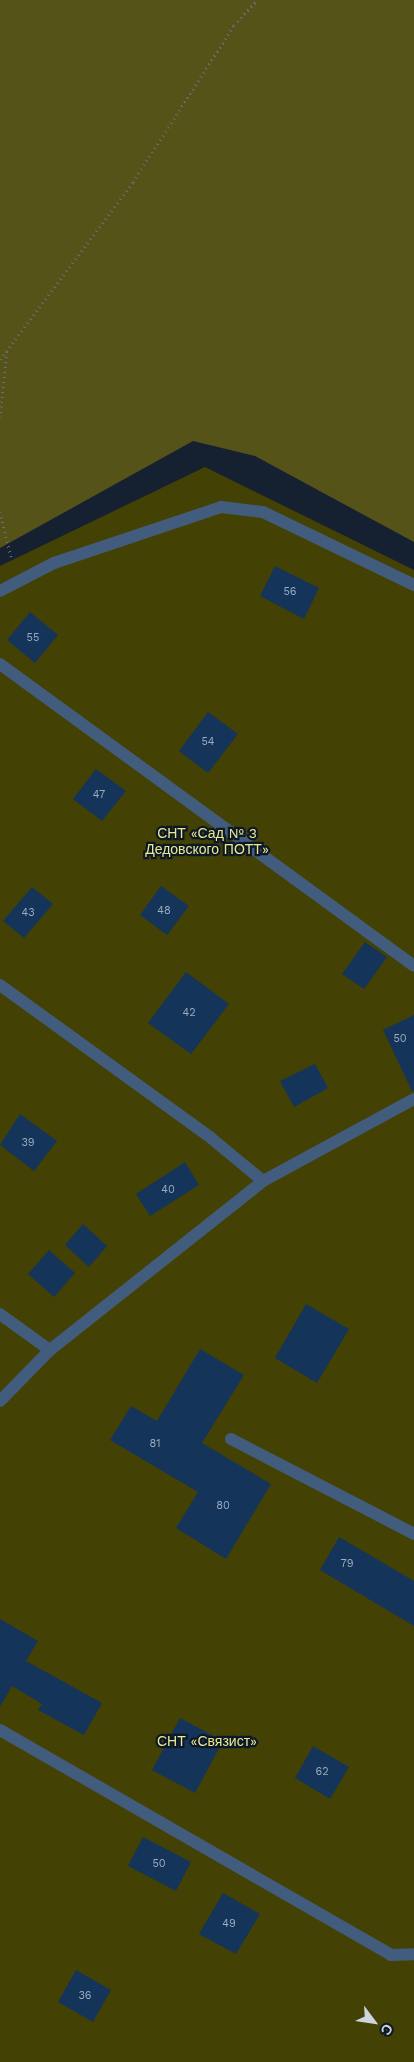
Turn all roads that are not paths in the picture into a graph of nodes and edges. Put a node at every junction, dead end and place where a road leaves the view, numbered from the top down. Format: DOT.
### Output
graph roads {
  1 [pos="414,585"];
  2 [pos="0,590"];
  3 [pos="0,664"];
  4 [pos="414,966"];
  5 [pos="0,985"];
  6 [pos="414,1099"];
  7 [pos="264,1181"];
  8 [pos="0,1314"];
  9 [pos="50,1350"];
  10 [pos="0,1401"];
  11 [pos="230,1439"];
  12 [pos="414,1534"];
  13 [pos="0,1730"];
  14 [pos="414,1954"];
  1 -- 2 [label="street"];
  3 -- 4 [label="street"];
  5 -- 7 [label="street"];
  6 -- 7 [label="street"];
  7 -- 9 [label="street"];
  8 -- 9 [label="street"];
  9 -- 10 [label="street"];
  11 -- 12 [label="street"];
  13 -- 14 [label="street"];
}
